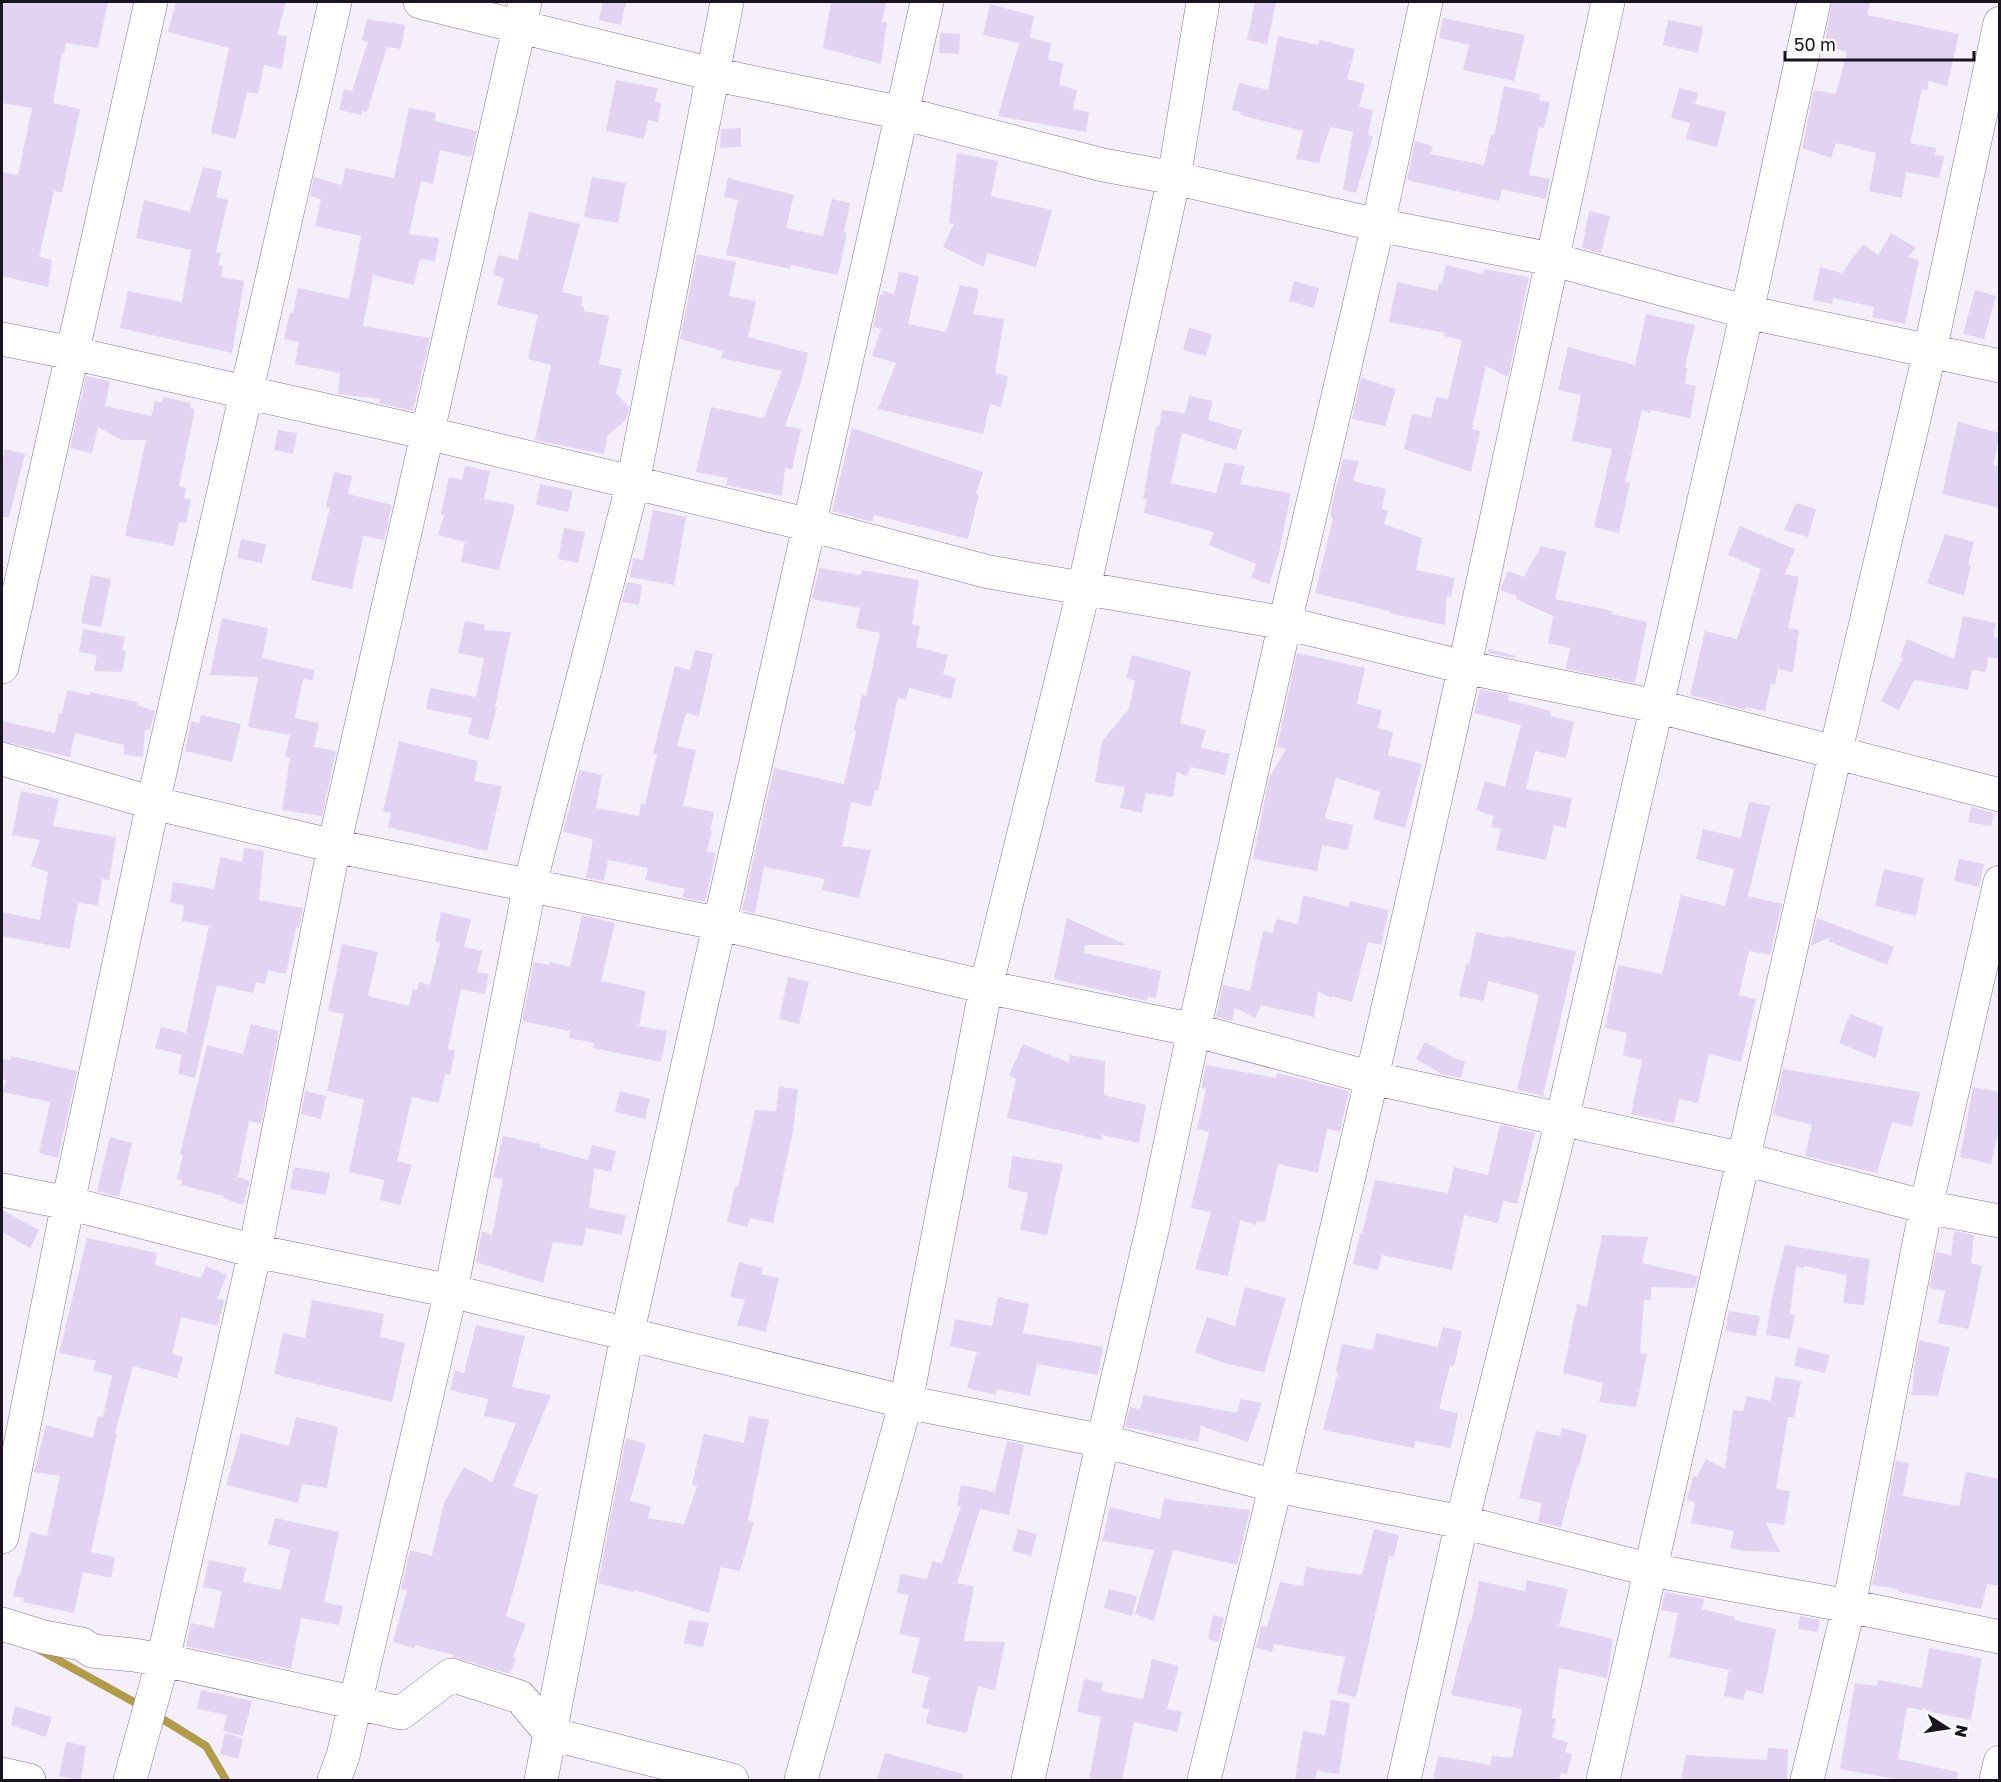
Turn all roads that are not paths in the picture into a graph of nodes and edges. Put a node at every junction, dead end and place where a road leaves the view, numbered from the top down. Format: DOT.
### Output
graph roads {
  1 [pos="151,2"];
  2 [pos="336,2"];
  3 [pos="420,2"];
  4 [pos="727,2"];
  5 [pos="927,2"];
  6 [pos="1203,2"];
  7 [pos="1426,2"];
  8 [pos="1608,2"];
  9 [pos="1814,2"];
  10 [pos="523,14"];
  11 [pos="2000,23"];
  12 [pos="712,74"];
  13 [pos="902,113"];
  14 [pos="1174,178"];
  15 [pos="1378,225"];
  16 [pos="1551,258"];
  17 [pos="1747,312"];
  18 [pos="2,339"];
  19 [pos="1930,351"];
  20 [pos="72,353"];
  21 [pos="2000,366"];
  22 [pos="247,393"];
  23 [pos="427,433"];
  24 [pos="633,483"];
  25 [pos="810,525"];
  26 [pos="1084,588"];
  27 [pos="1286,623"];
  28 [pos="1464,666"];
  29 [pos="2,667"];
  30 [pos="1656,706"];
  31 [pos="1835,754"];
  32 [pos="2,759"];
  33 [pos="2000,795"];
  34 [pos="153,803"];
  35 [pos="333,846"];
  36 [pos="2000,882"];
  37 [pos="530,884"];
  38 [pos="721,924"];
  39 [pos="987,987"];
  40 [pos="1194,1030"];
  41 [pos="1372,1078"];
  42 [pos="1562,1120"];
  43 [pos="1744,1159"];
  44 [pos="2,1190"];
  45 [pos="68,1203"];
  46 [pos="1926,1207"];
  47 [pos="2000,1221"];
  48 [pos="255,1251"];
  49 [pos="451,1291"];
  50 [pos="627,1335"];
  51 [pos="906,1402"];
  52 [pos="1102,1442"];
  53 [pos="1276,1486"];
  54 [pos="1462,1522"];
  55 [pos="2,1537"];
  56 [pos="1651,1570"];
  57 [pos="1849,1606"];
  58 [pos="2,1624"];
  59 [pos="2000,1637"];
  60 [pos="163,1660"];
  61 [pos="354,1703"];
  62 [pos="551,1734"];
  63 [pos="2000,1762"];
  64 [pos="2,1774"];
  65 [pos="29,1780"];
  66 [pos="130,1780"];
  67 [pos="334,1780"];
  68 [pos="541,1780"];
  69 [pos="732,1780"];
  70 [pos="801,1780"];
  71 [pos="1028,1780"];
  72 [pos="1204,1780"];
  73 [pos="1404,1780"];
  74 [pos="1603,1780"];
  75 [pos="1807,1780"];
  76 [pos="1996,1780"];
  1 -- 20 [label="street"];
  2 -- 22 [label="street"];
  3 -- 10 [label="street"];
  4 -- 12 [label="street"];
  5 -- 13 [label="street"];
  6 -- 14 [label="street"];
  7 -- 15 [label="street"];
  8 -- 16 [label="street"];
  9 -- 17 [label="street"];
  10 -- 12 [label="street"];
  10 -- 23 [label="street"];
  11 -- 19 [label="street"];
  12 -- 13 [label="street"];
  12 -- 24 [label="street"];
  13 -- 14 [label="street"];
  13 -- 25 [label="street"];
  14 -- 15 [label="street"];
  14 -- 26 [label="street"];
  15 -- 16 [label="street"];
  15 -- 27 [label="street"];
  16 -- 17 [label="street"];
  16 -- 28 [label="street"];
  17 -- 19 [label="street"];
  17 -- 30 [label="street"];
  18 -- 20 [label="street"];
  19 -- 21 [label="street"];
  19 -- 31 [label="street"];
  20 -- 22 [label="street"];
  20 -- 29 [label="street"];
  22 -- 23 [label="street"];
  22 -- 34 [label="street"];
  23 -- 24 [label="street"];
  23 -- 35 [label="street"];
  24 -- 25 [label="street"];
  24 -- 37 [label="street"];
  25 -- 26 [label="street"];
  25 -- 38 [label="street"];
  26 -- 27 [label="street"];
  26 -- 39 [label="street"];
  27 -- 28 [label="street"];
  27 -- 40 [label="street"];
  28 -- 30 [label="street"];
  28 -- 41 [label="street"];
  30 -- 31 [label="street"];
  30 -- 42 [label="street"];
  31 -- 33 [label="street"];
  31 -- 43 [label="street"];
  32 -- 34 [label="street"];
  34 -- 35 [label="street"];
  34 -- 45 [label="street"];
  35 -- 37 [label="street"];
  35 -- 48 [label="street"];
  36 -- 46 [label="street"];
  37 -- 38 [label="street"];
  37 -- 49 [label="street"];
  38 -- 39 [label="street"];
  38 -- 50 [label="street"];
  39 -- 40 [label="street"];
  39 -- 51 [label="street"];
  40 -- 41 [label="street"];
  40 -- 52 [label="street"];
  41 -- 42 [label="street"];
  41 -- 53 [label="street"];
  42 -- 43 [label="street"];
  42 -- 54 [label="street"];
  43 -- 46 [label="street"];
  43 -- 56 [label="street"];
  44 -- 45 [label="street"];
  45 -- 48 [label="street"];
  45 -- 55 [label="street"];
  46 -- 47 [label="street"];
  46 -- 57 [label="street"];
  48 -- 49 [label="street"];
  48 -- 60 [label="street"];
  49 -- 50 [label="street"];
  49 -- 61 [label="street"];
  50 -- 51 [label="street"];
  50 -- 62 [label="street"];
  51 -- 52 [label="street"];
  51 -- 70 [label="street"];
  52 -- 53 [label="street"];
  52 -- 71 [label="street"];
  53 -- 54 [label="street"];
  53 -- 72 [label="street"];
  54 -- 56 [label="street"];
  54 -- 73 [label="street"];
  56 -- 57 [label="street"];
  56 -- 74 [label="street"];
  57 -- 59 [label="street"];
  57 -- 75 [label="street"];
  58 -- 60 [label="street"];
  60 -- 61 [label="street"];
  60 -- 66 [label="street"];
  61 -- 62 [label="street"];
  61 -- 67 [label="street"];
  62 -- 68 [label="street"];
  62 -- 69 [label="street"];
  63 -- 76 [label="street"];
  64 -- 65 [label="street"];
}
